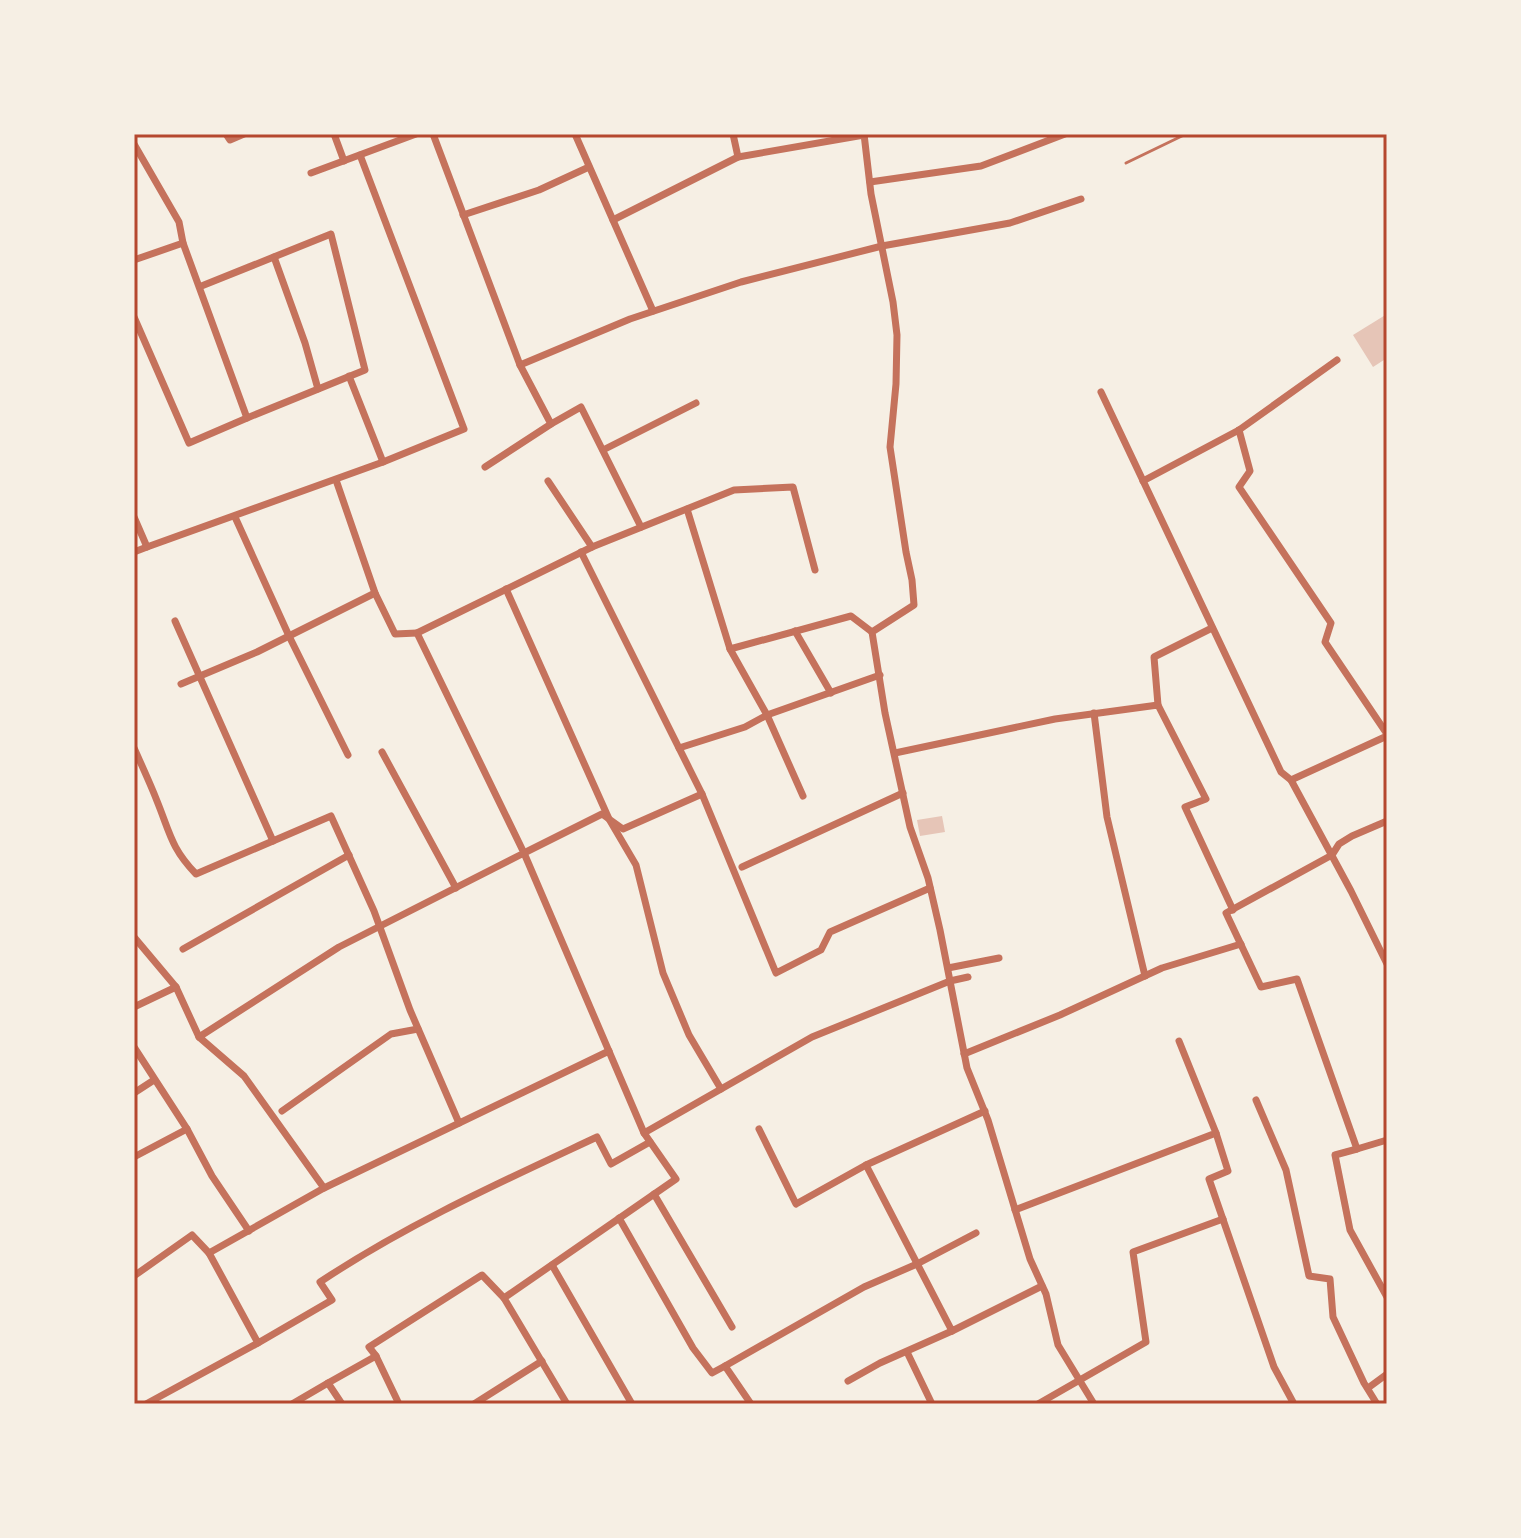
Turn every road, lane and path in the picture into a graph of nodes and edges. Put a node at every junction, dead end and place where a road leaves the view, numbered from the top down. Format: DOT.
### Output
graph roads {
  1 [pos="226,134"];
  2 [pos="244,134"];
  3 [pos="334,134"];
  4 [pos="416,134"];
  5 [pos="433,134"];
  6 [pos="575,134"];
  7 [pos="733,134"];
  8 [pos="864,134"];
  9 [pos="1065,134"];
  10 [pos="1186,134"];
  11 [pos="134,144"];
  12 [pos="360,155"];
  13 [pos="738,157"];
  14 [pos="344,161"];
  15 [pos="1126,163"];
  16 [pos="589,167"];
  17 [pos="311,173"];
  18 [pos="870,182"];
  19 [pos="1081,199"];
  20 [pos="463,215"];
  21 [pos="613,220"];
  22 [pos="183,243"];
  23 [pos="882,246"];
  24 [pos="274,257"];
  25 [pos="134,260"];
  26 [pos="199,287"];
  27 [pos="653,311"];
  28 [pos="134,317"];
  29 [pos="1337,360"];
  30 [pos="520,365"];
  31 [pos="349,376"];
  32 [pos="318,389"];
  33 [pos="1101,392"];
  34 [pos="696,403"];
  35 [pos="247,418"];
  36 [pos="551,424"];
  37 [pos="1239,430"];
  38 [pos="603,450"];
  39 [pos="383,462"];
  40 [pos="485,467"];
  41 [pos="336,480"];
  42 [pos="548,481"];
  43 [pos="1143,481"];
  44 [pos="687,509"];
  45 [pos="134,517"];
  46 [pos="235,517"];
  47 [pos="641,527"];
  48 [pos="147,547"];
  49 [pos="592,547"];
  50 [pos="134,552"];
  51 [pos="581,552"];
  52 [pos="815,570"];
  53 [pos="506,589"];
  54 [pos="375,593"];
  55 [pos="175,621"];
  56 [pos="1212,628"];
  57 [pos="795,631"];
  58 [pos="872,632"];
  59 [pos="417,633"];
  60 [pos="289,636"];
  61 [pos="730,649"];
  62 [pos="880,675"];
  63 [pos="201,676"];
  64 [pos="181,684"];
  65 [pos="831,693"];
  66 [pos="1158,705"];
  67 [pos="1094,713"];
  68 [pos="767,715"];
  69 [pos="1387,735"];
  70 [pos="134,748"];
  71 [pos="679,748"];
  72 [pos="382,752"];
  73 [pos="895,753"];
  74 [pos="348,755"];
  75 [pos="1291,780"];
  76 [pos="903,793"];
  77 [pos="702,794"];
  78 [pos="803,796"];
  79 [pos="609,819"];
  80 [pos="1387,821"];
  81 [pos="273,841"];
  82 [pos="524,853"];
  83 [pos="349,855"];
  84 [pos="1332,855"];
  85 [pos="742,867"];
  86 [pos="456,888"];
  87 [pos="930,888"];
  88 [pos="1233,910"];
  89 [pos="380,926"];
  90 [pos="134,937"];
  91 [pos="1241,944"];
  92 [pos="183,949"];
  93 [pos="999,958"];
  94 [pos="1387,964"];
  95 [pos="948,968"];
  96 [pos="1145,976"];
  97 [pos="968,977"];
  98 [pos="950,981"];
  99 [pos="176,987"];
  100 [pos="134,1007"];
  101 [pos="418,1029"];
  102 [pos="199,1037"];
  103 [pos="1179,1041"];
  104 [pos="134,1047"];
  105 [pos="609,1051"];
  106 [pos="964,1054"];
  107 [pos="154,1080"];
  108 [pos="721,1089"];
  109 [pos="134,1093"];
  110 [pos="1256,1100"];
  111 [pos="282,1111"];
  112 [pos="985,1111"];
  113 [pos="459,1123"];
  114 [pos="187,1129"];
  115 [pos="759,1129"];
  116 [pos="644,1133"];
  117 [pos="1216,1133"];
  118 [pos="1387,1140"];
  119 [pos="650,1142"];
  120 [pos="1357,1149"];
  121 [pos="134,1157"];
  122 [pos="866,1165"];
  123 [pos="324,1188"];
  124 [pos="654,1194"];
  125 [pos="1015,1210"];
  126 [pos="619,1218"];
  127 [pos="1223,1219"];
  128 [pos="249,1231"];
  129 [pos="976,1233"];
  130 [pos="209,1253"];
  131 [pos="917,1264"];
  132 [pos="552,1265"];
  133 [pos="134,1276"];
  134 [pos="1042,1286"];
  135 [pos="1387,1297"];
  136 [pos="504,1298"];
  137 [pos="732,1327"];
  138 [pos="952,1331"];
  139 [pos="258,1343"];
  140 [pos="907,1352"];
  141 [pos="376,1356"];
  142 [pos="542,1361"];
  143 [pos="725,1366"];
  144 [pos="1387,1374"];
  145 [pos="1079,1379"];
  146 [pos="848,1381"];
  147 [pos="328,1383"];
  148 [pos="1368,1388"];
  149 [pos="146,1404"];
  150 [pos="292,1404"];
  151 [pos="342,1404"];
  152 [pos="399,1404"];
  153 [pos="474,1404"];
  154 [pos="567,1404"];
  155 [pos="632,1404"];
  156 [pos="751,1404"];
  157 [pos="932,1404"];
  158 [pos="1038,1404"];
  159 [pos="1094,1404"];
  160 [pos="1294,1404"];
  161 [pos="1377,1404"];
  1 -- 2 [label="street"];
  3 -- 14 [label="street"];
  4 -- 12 [label="street"];
  5 -- 20 [label="street"];
  6 -- 16 [label="street"];
  7 -- 13 [label="street"];
  8 -- 13 [label="street"];
  8 -- 18 [label="street"];
  9 -- 18 [label="street"];
  10 -- 15 [label="lane"];
  11 -- 22 [label="street"];
  12 -- 14 [label="street"];
  12 -- 39 [label="street"];
  13 -- 21 [label="street"];
  14 -- 17 [label="street"];
  16 -- 20 [label="street"];
  16 -- 21 [label="street"];
  18 -- 23 [label="street"];
  19 -- 23 [label="street"];
  20 -- 30 [label="street"];
  21 -- 27 [label="street"];
  22 -- 25 [label="street"];
  22 -- 26 [label="street"];
  23 -- 27 [label="street"];
  23 -- 58 [label="street"];
  24 -- 26 [label="street"];
  24 -- 31 [label="street"];
  24 -- 32 [label="street"];
  26 -- 35 [label="street"];
  27 -- 30 [label="street"];
  28 -- 35 [label="street"];
  29 -- 37 [label="street"];
  30 -- 36 [label="street"];
  31 -- 32 [label="street"];
  31 -- 39 [label="street"];
  32 -- 35 [label="street"];
  33 -- 43 [label="street"];
  34 -- 38 [label="street"];
  36 -- 38 [label="street"];
  36 -- 40 [label="street"];
  37 -- 43 [label="street"];
  37 -- 69 [label="street"];
  38 -- 47 [label="street"];
  39 -- 41 [label="street"];
  41 -- 46 [label="street"];
  41 -- 54 [label="street"];
  42 -- 49 [label="street"];
  43 -- 56 [label="street"];
  44 -- 47 [label="street"];
  44 -- 52 [label="street"];
  44 -- 61 [label="street"];
  45 -- 48 [label="street"];
  46 -- 48 [label="street"];
  46 -- 60 [label="street"];
  47 -- 49 [label="street"];
  48 -- 50 [label="street"];
  49 -- 51 [label="street"];
  51 -- 53 [label="street"];
  51 -- 71 [label="street"];
  53 -- 59 [label="street"];
  53 -- 79 [label="street"];
  54 -- 59 [label="street"];
  54 -- 60 [label="street"];
  55 -- 63 [label="street"];
  56 -- 66 [label="street"];
  56 -- 75 [label="street"];
  57 -- 58 [label="street"];
  57 -- 61 [label="street"];
  57 -- 65 [label="street"];
  58 -- 62 [label="street"];
  59 -- 82 [label="street"];
  60 -- 63 [label="street"];
  60 -- 74 [label="street"];
  61 -- 68 [label="street"];
  62 -- 65 [label="street"];
  62 -- 73 [label="street"];
  63 -- 64 [label="street"];
  63 -- 81 [label="street"];
  65 -- 68 [label="street"];
  66 -- 67 [label="street"];
  66 -- 88 [label="street"];
  67 -- 73 [label="street"];
  67 -- 96 [label="street"];
  68 -- 71 [label="street"];
  68 -- 78 [label="street"];
  69 -- 75 [label="street"];
  70 -- 81 [label="street"];
  71 -- 77 [label="street"];
  72 -- 86 [label="street"];
  73 -- 76 [label="street"];
  75 -- 84 [label="street"];
  76 -- 85 [label="street"];
  76 -- 87 [label="street"];
  77 -- 79 [label="street"];
  77 -- 87 [label="street"];
  79 -- 82 [label="street"];
  79 -- 108 [label="street"];
  80 -- 84 [label="street"];
  81 -- 83 [label="street"];
  82 -- 86 [label="street"];
  82 -- 105 [label="street"];
  83 -- 89 [label="street"];
  83 -- 92 [label="street"];
  84 -- 88 [label="street"];
  84 -- 94 [label="street"];
  86 -- 89 [label="street"];
  87 -- 95 [label="street"];
  88 -- 91 [label="street"];
  89 -- 101 [label="street"];
  89 -- 102 [label="street"];
  90 -- 99 [label="street"];
  91 -- 96 [label="street"];
  91 -- 120 [label="street"];
  93 -- 95 [label="street"];
  95 -- 98 [label="street"];
  96 -- 106 [label="street"];
  97 -- 98 [label="street"];
  98 -- 106 [label="street"];
  98 -- 108 [label="street"];
  99 -- 100 [label="street"];
  99 -- 102 [label="street"];
  101 -- 111 [label="street"];
  101 -- 113 [label="street"];
  102 -- 123 [label="street"];
  103 -- 117 [label="street"];
  104 -- 107 [label="street"];
  105 -- 113 [label="street"];
  105 -- 116 [label="street"];
  106 -- 112 [label="street"];
  107 -- 109 [label="street"];
  107 -- 114 [label="street"];
  108 -- 116 [label="street"];
  110 -- 148 [label="street"];
  112 -- 122 [label="street"];
  112 -- 125 [label="street"];
  113 -- 123 [label="street"];
  114 -- 121 [label="street"];
  114 -- 128 [label="street"];
  115 -- 122 [label="street"];
  116 -- 119 [label="street"];
  117 -- 125 [label="street"];
  117 -- 127 [label="street"];
  118 -- 120 [label="street"];
  119 -- 124 [label="street"];
  119 -- 139 [label="street"];
  120 -- 135 [label="street"];
  122 -- 131 [label="street"];
  123 -- 128 [label="street"];
  124 -- 126 [label="street"];
  124 -- 137 [label="street"];
  125 -- 134 [label="street"];
  126 -- 132 [label="street"];
  126 -- 143 [label="street"];
  127 -- 145 [label="street"];
  127 -- 160 [label="street"];
  128 -- 130 [label="street"];
  129 -- 131 [label="street"];
  130 -- 133 [label="street"];
  130 -- 139 [label="street"];
  131 -- 138 [label="street"];
  131 -- 143 [label="street"];
  132 -- 136 [label="street"];
  132 -- 155 [label="street"];
  134 -- 138 [label="street"];
  134 -- 145 [label="street"];
  136 -- 141 [label="street"];
  136 -- 142 [label="street"];
  138 -- 140 [label="street"];
  139 -- 149 [label="street"];
  140 -- 146 [label="street"];
  140 -- 157 [label="street"];
  141 -- 147 [label="street"];
  141 -- 152 [label="street"];
  142 -- 153 [label="street"];
  142 -- 154 [label="street"];
  143 -- 156 [label="street"];
  144 -- 148 [label="street"];
  145 -- 158 [label="street"];
  145 -- 159 [label="street"];
  147 -- 150 [label="street"];
  147 -- 151 [label="street"];
  148 -- 161 [label="street"];
}
